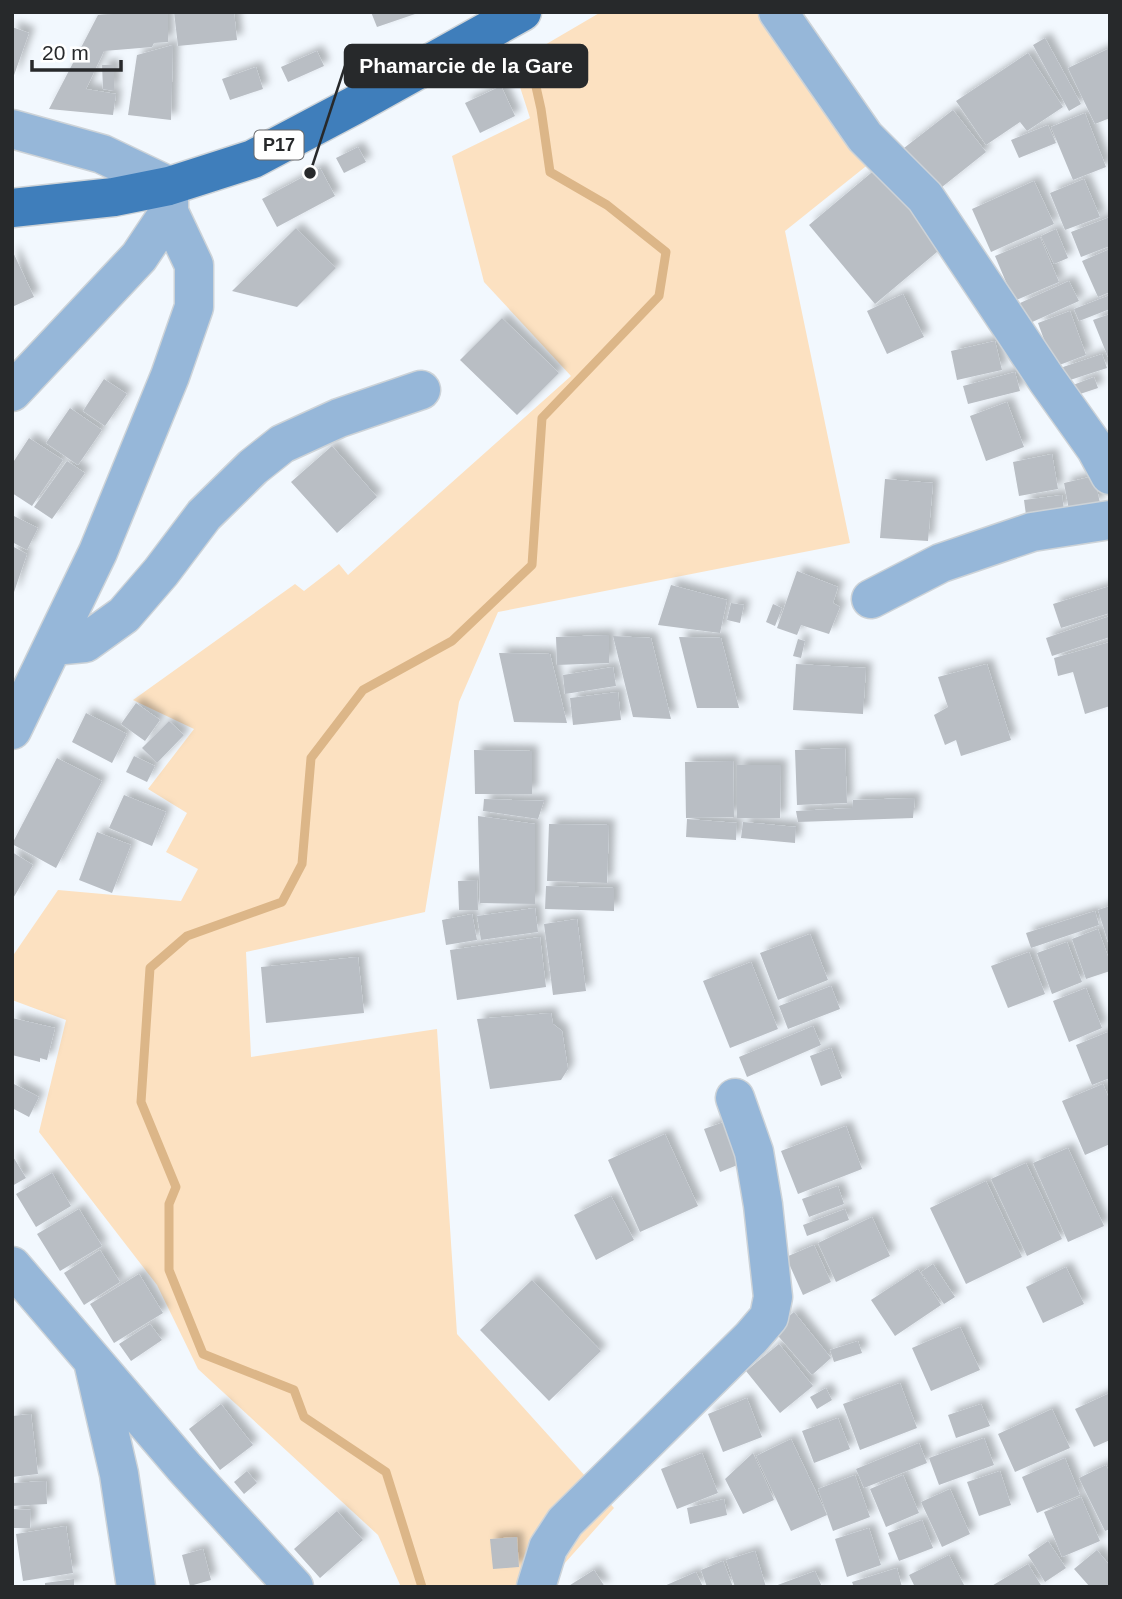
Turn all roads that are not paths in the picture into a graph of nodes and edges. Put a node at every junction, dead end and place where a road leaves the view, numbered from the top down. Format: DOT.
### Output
graph roads {
  1 [pos="522,12"];
  2 [pos="778,12"];
  3 [pos="12,129"];
  4 [pos="169,199"];
  5 [pos="12,208"];
  6 [pos="421,390"];
  7 [pos="12,392"];
  8 [pos="1110,475"];
  9 [pos="1110,520"];
  10 [pos="872,599"];
  11 [pos="53,646"];
  12 [pos="12,730"];
  13 [pos="735,1098"];
  14 [pos="12,1266"];
  15 [pos="92,1357"];
  16 [pos="136,1587"];
  17 [pos="294,1587"];
  18 [pos="536,1587"];
  1 -- 4 [label="main road, P17"];
  2 -- 8 [label="street"];
  3 -- 4 [label="street"];
  4 -- 5 [label="main road, P17"];
  4 -- 7 [label="street"];
  4 -- 11 [label="street"];
  6 -- 11 [label="street"];
  9 -- 10 [label="street"];
  11 -- 12 [label="street"];
  13 -- 18 [label="street"];
  14 -- 15 [label="street"];
  15 -- 16 [label="street"];
  15 -- 17 [label="street"];
}
